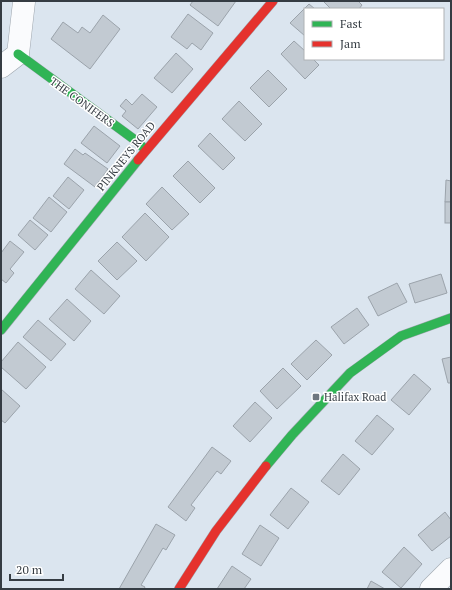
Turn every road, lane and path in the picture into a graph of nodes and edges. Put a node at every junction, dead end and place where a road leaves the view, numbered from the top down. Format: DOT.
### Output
graph roads {
  1 [pos="273,1"];
  2 [pos="24,2"];
  3 [pos="10,61"];
  4 [pos="146,150"];
  5 [pos="451,318"];
  6 [pos="1,330"];
  7 [pos="451,569"];
  8 [pos="179,589"];
  9 [pos="431,589"];
  1 -- 4 [label="street, PINKNEYS ROAD"];
  2 -- 3 [label="street, THE CONIFERS"];
  3 -- 4 [label="street, THE CONIFERS"];
  4 -- 6 [label="street, PINKNEYS ROAD"];
  5 -- 8 [label="street"];
  7 -- 9 [label="street"];
}
